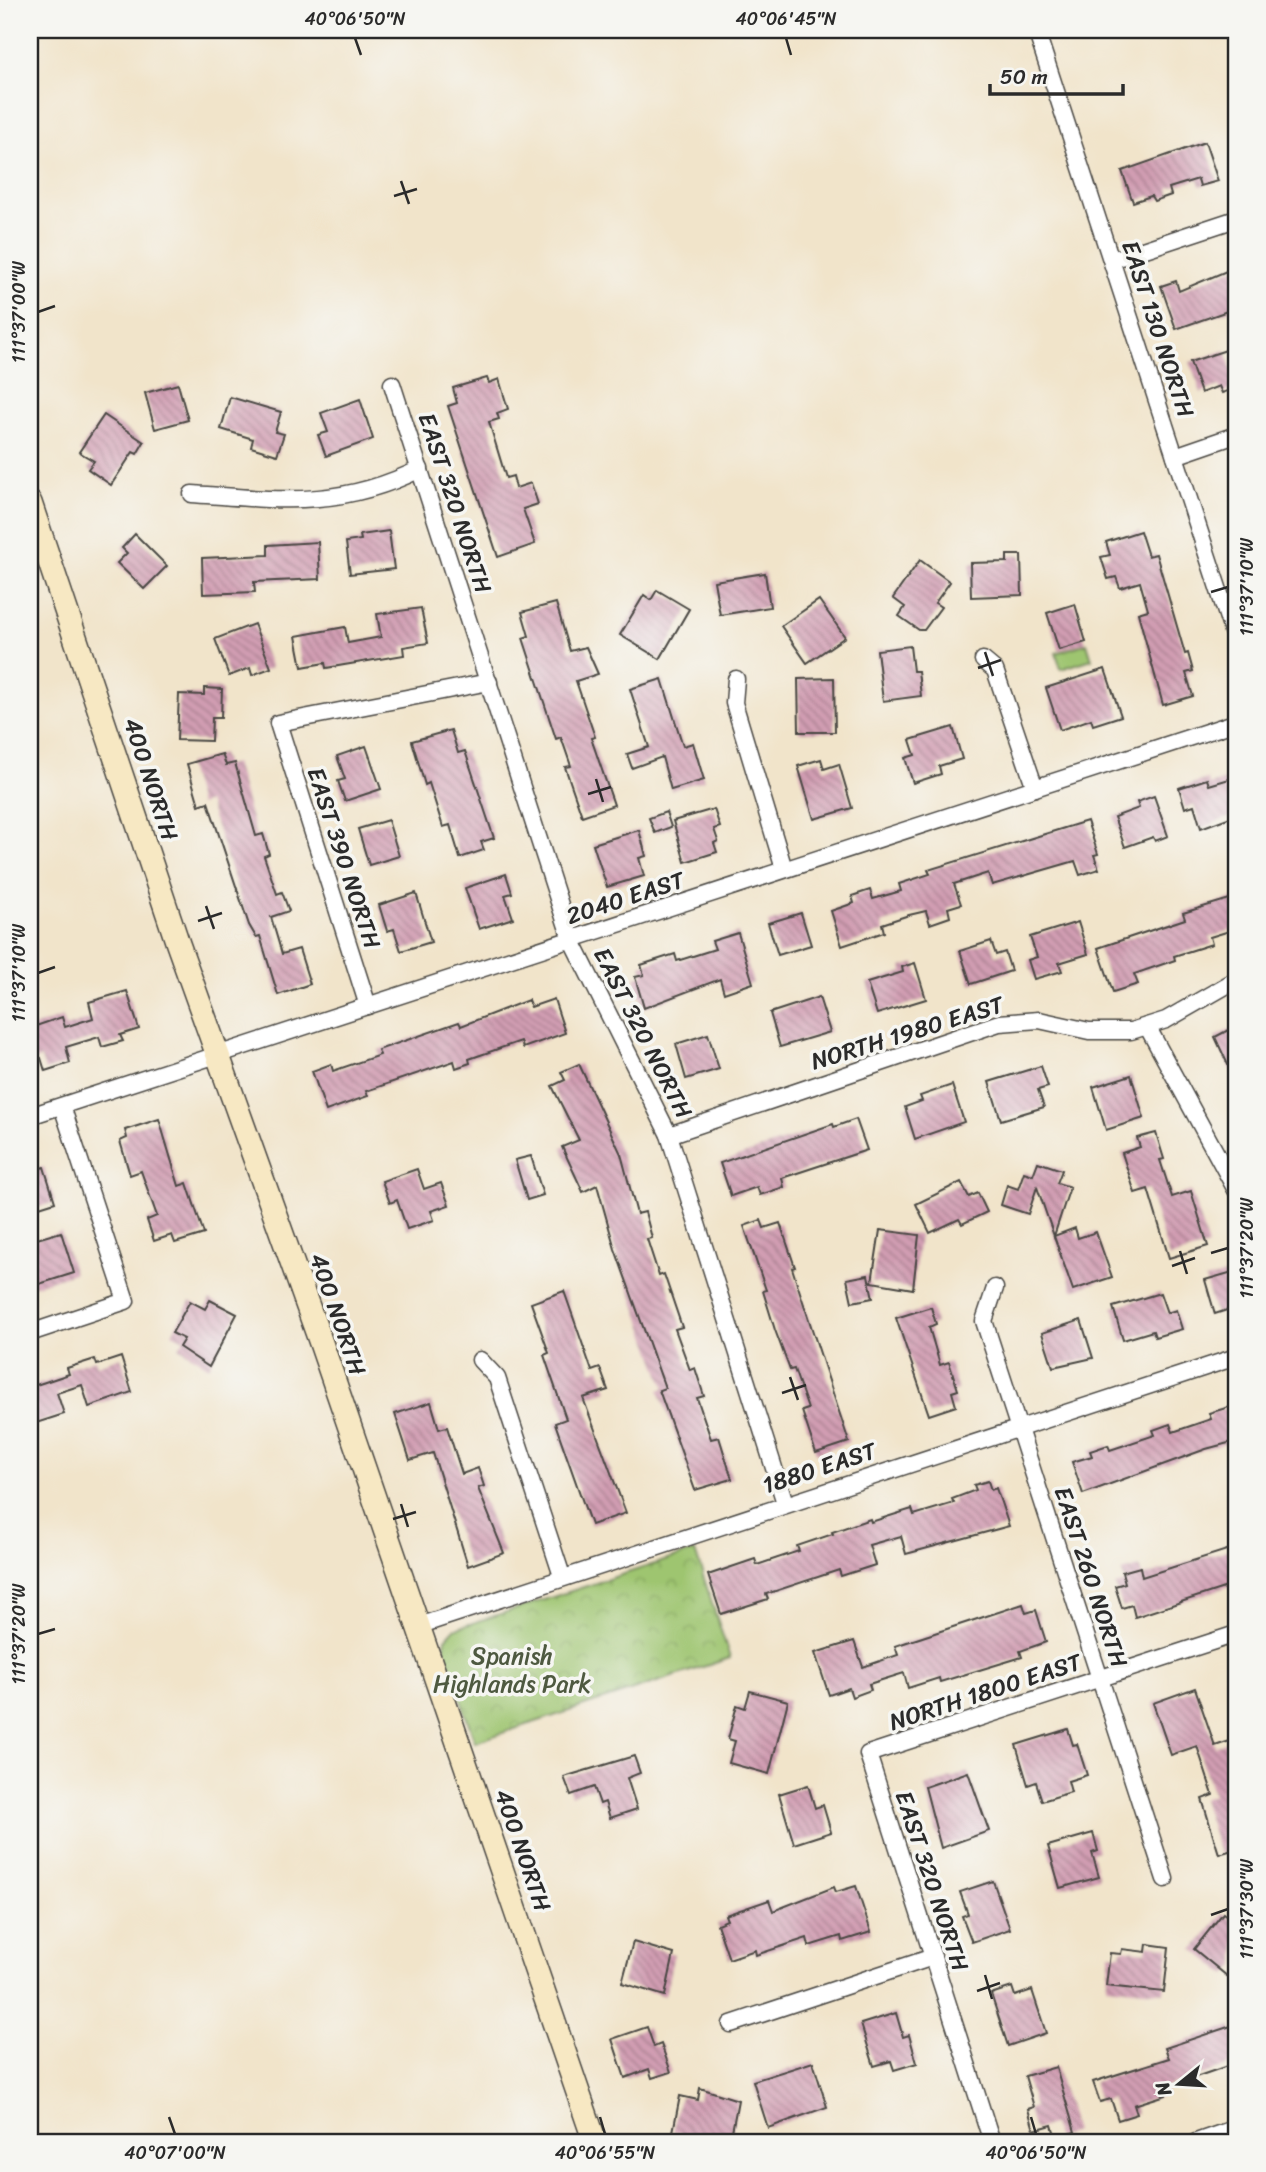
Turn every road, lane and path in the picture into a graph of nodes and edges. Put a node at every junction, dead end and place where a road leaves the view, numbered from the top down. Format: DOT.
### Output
graph roads {
  1 [pos="1036,30"];
  2 [pos="1236,219"];
  3 [pos="1112,260"];
  4 [pos="393,384"];
  5 [pos="1236,435"];
  6 [pos="1175,456"];
  7 [pos="420,469"];
  8 [pos="192,494"];
  9 [pos="30,503"];
  10 [pos="1236,643"];
  11 [pos="983,660"];
  12 [pos="736,679"];
  13 [pos="489,682"];
  14 [pos="1236,721"];
  15 [pos="1035,788"];
  16 [pos="784,870"];
  17 [pos="571,940"];
  18 [pos="1236,980"];
  19 [pos="368,1006"];
  20 [pos="1147,1026"];
  21 [pos="219,1055"];
  22 [pos="62,1105"];
  23 [pos="30,1116"];
  24 [pos="669,1135"];
  25 [pos="1236,1190"];
  26 [pos="995,1288"];
  27 [pos="30,1333"];
  28 [pos="1236,1357"];
  29 [pos="480,1360"];
  30 [pos="1019,1427"];
  31 [pos="785,1503"];
  32 [pos="562,1576"];
  33 [pos="418,1626"];
  34 [pos="1236,1634"];
  35 [pos="1100,1678"];
  36 [pos="868,1754"];
  37 [pos="1165,1879"];
  38 [pos="933,1957"];
  39 [pos="731,2024"];
  40 [pos="1236,2128"];
  41 [pos="595,2142"];
  42 [pos="992,2142"];
  43 [pos="1196,2142"];
  1 -- 3 [label="street, EAST 130 NORTH"];
  2 -- 3 [label="street"];
  3 -- 6 [label="street, EAST 130 NORTH"];
  4 -- 7 [label="street, EAST 320 NORTH"];
  5 -- 6 [label="street"];
  6 -- 10 [label="street, EAST 130 NORTH"];
  7 -- 8 [label="street"];
  7 -- 13 [label="street, EAST 320 NORTH"];
  9 -- 21 [label="main road, 400 NORTH"];
  11 -- 15 [label="street"];
  12 -- 16 [label="street"];
  13 -- 17 [label="street, EAST 320 NORTH"];
  13 -- 19 [label="street, EAST 390 NORTH"];
  14 -- 15 [label="street, 2040 EAST"];
  15 -- 16 [label="street, 2040 EAST"];
  16 -- 17 [label="street, 2040 EAST"];
  17 -- 19 [label="street, 2040 EAST"];
  17 -- 24 [label="street, EAST 320 NORTH"];
  18 -- 20 [label="street, NORTH 1980 EAST"];
  19 -- 21 [label="street, 2040 EAST"];
  20 -- 24 [label="street, NORTH 1980 EAST"];
  20 -- 25 [label="street"];
  21 -- 22 [label="street, 2040 EAST"];
  21 -- 33 [label="main road, 400 NORTH"];
  22 -- 23 [label="street, 2040 EAST"];
  22 -- 27 [label="street"];
  24 -- 31 [label="street, EAST 320 NORTH"];
  26 -- 30 [label="street, EAST 260 NORTH"];
  28 -- 30 [label="street, 1880 EAST"];
  29 -- 32 [label="street"];
  30 -- 31 [label="street, 1880 EAST"];
  30 -- 35 [label="street, EAST 260 NORTH"];
  31 -- 32 [label="street, 1880 EAST"];
  32 -- 33 [label="street, 1880 EAST"];
  33 -- 41 [label="main road, 400 NORTH"];
  34 -- 35 [label="street, NORTH 1800 EAST"];
  35 -- 36 [label="street, NORTH 1800 EAST"];
  35 -- 37 [label="street, EAST 260 NORTH"];
  36 -- 38 [label="street, EAST 320 NORTH"];
  38 -- 39 [label="street"];
  38 -- 42 [label="street, EAST 320 NORTH"];
  40 -- 43 [label="street"];
}
